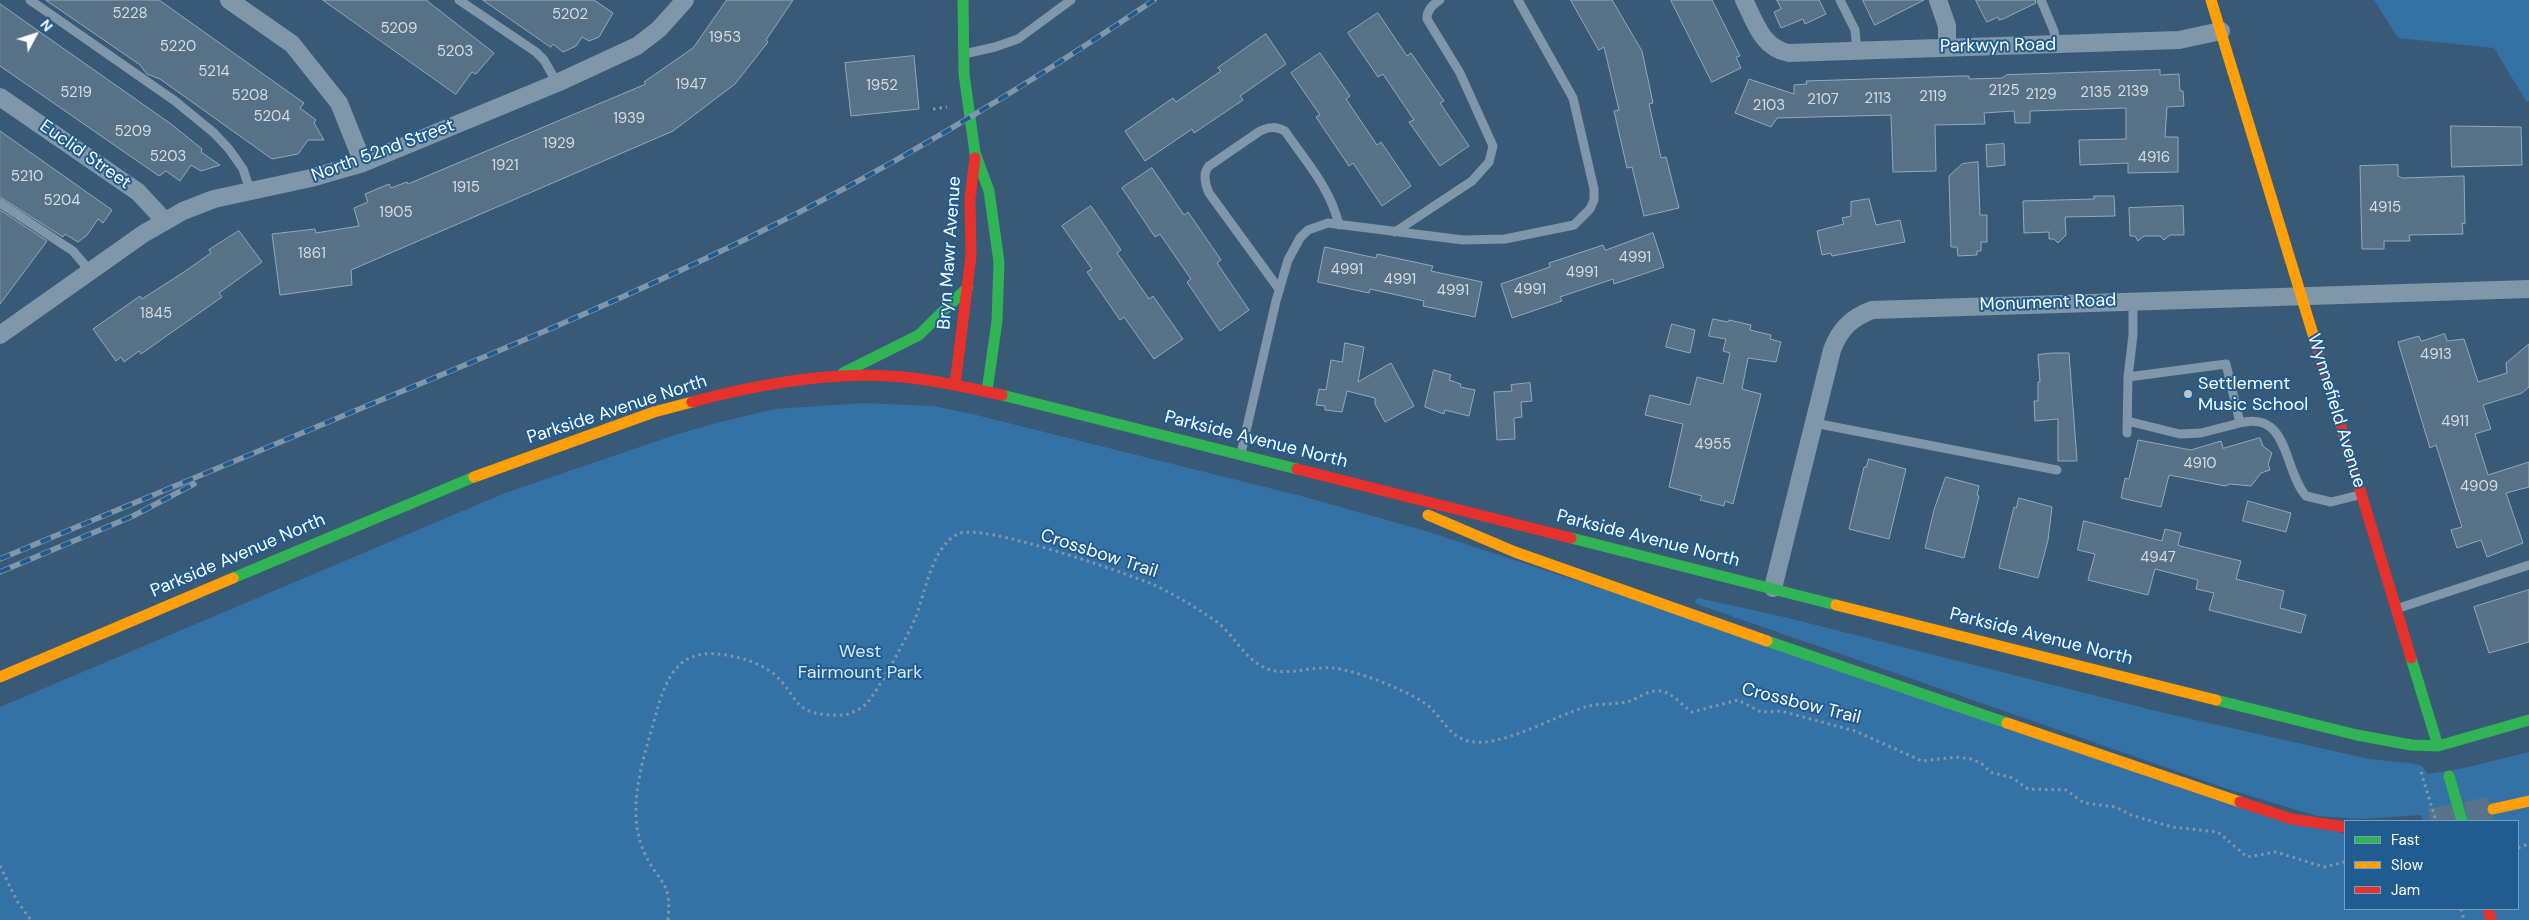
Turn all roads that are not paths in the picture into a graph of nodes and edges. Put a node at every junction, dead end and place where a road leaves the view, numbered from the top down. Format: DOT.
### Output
graph roads {
  1 [pos="30,0"];
  2 [pos="229,0"];
  3 [pos="459,0"];
  4 [pos="963,0"];
  5 [pos="1071,0"];
  6 [pos="1440,0"];
  7 [pos="1518,0"];
  8 [pos="1744,0"];
  9 [pos="1840,0"];
  10 [pos="1938,0"];
  11 [pos="2040,0"];
  12 [pos="2211,0"];
  13 [pos="684,1"];
  14 [pos="2221,31"];
  15 [pos="2056,45"];
  16 [pos="1947,48"];
  17 [pos="1857,51"];
  18 [pos="962,54"];
  19 [pos="557,82"];
  20 [pos="0,97"];
  21 [pos="976,153"];
  22 [pos="363,162"];
  23 [pos="250,190"];
  24 [pos="0,203"];
  25 [pos="164,220"];
  26 [pos="1339,225"];
  27 [pos="1395,232"];
  28 [pos="90,271"];
  29 [pos="968,287"];
  30 [pos="1279,289"];
  31 [pos="2529,289"];
  32 [pos="2302,296"];
  33 [pos="2133,300"];
  34 [pos="0,335"];
  35 [pos="836,376"];
  36 [pos="2128,377"];
  37 [pos="956,384"];
  38 [pos="987,391"];
  39 [pos="2127,421"];
  40 [pos="1814,423"];
  41 [pos="2240,423"];
  42 [pos="2127,433"];
  43 [pos="1241,454"];
  44 [pos="2057,470"];
  45 [pos="1352,483"];
  46 [pos="2361,494"];
  47 [pos="2529,565"];
  48 [pos="1773,588"];
  49 [pos="2396,609"];
  50 [pos="0,677"];
  51 [pos="2529,720"];
  52 [pos="2438,746"];
  53 [pos="2449,776"];
  54 [pos="2529,801"];
  55 [pos="2493,809"];
  56 [pos="2462,820"];
  57 [pos="2344,827"];
  1 -- 23 [label="lane"];
  2 -- 22 [label="street"];
  3 -- 19 [label="lane"];
  4 -- 18 [label="main road, Bryn Mawr Avenue"];
  5 -- 18 [label="lane"];
  6 -- 27 [label="lane"];
  7 -- 27 [label="lane"];
  8 -- 17 [label="street, Parkwyn Road"];
  9 -- 17 [label="lane"];
  10 -- 16 [label="street"];
  11 -- 15 [label="lane"];
  12 -- 14 [label="main road, Wynnefield Avenue"];
  13 -- 19 [label="street, North 52nd Street"];
  14 -- 15 [label="street, Parkwyn Road"];
  14 -- 32 [label="main road, Wynnefield Avenue"];
  15 -- 16 [label="street, Parkwyn Road"];
  16 -- 17 [label="street, Parkwyn Road"];
  18 -- 21 [label="main road, Bryn Mawr Avenue"];
  19 -- 22 [label="street, North 52nd Street"];
  20 -- 25 [label="street, Euclid Street"];
  21 -- 29 [label="main road, Bryn Mawr Avenue"];
  21 -- 38 [label="main road, Bryn Mawr Avenue"];
  22 -- 23 [label="street, North 52nd Street"];
  23 -- 25 [label="street, North 52nd Street"];
  24 -- 28 [label="lane"];
  25 -- 28 [label="street, North 52nd Street"];
  26 -- 27 [label="lane"];
  26 -- 30 [label="lane"];
  26 -- 30 [label="lane"];
  28 -- 34 [label="street, North 52nd Street"];
  29 -- 35 [label="main road"];
  29 -- 37 [label="main road, Bryn Mawr Avenue"];
  30 -- 43 [label="lane"];
  31 -- 32 [label="street, Monument Road"];
  32 -- 33 [label="street, Monument Road"];
  32 -- 46 [label="main road, Wynnefield Avenue"];
  33 -- 36 [label="lane"];
  33 -- 40 [label="street, Monument Road"];
  35 -- 37 [label="main road, Parkside Avenue North"];
  35 -- 50 [label="main road, Parkside Avenue North"];
  36 -- 39 [label="lane"];
  36 -- 41 [label="lane"];
  37 -- 38 [label="main road, Parkside Avenue North"];
  38 -- 43 [label="main road, Parkside Avenue North"];
  39 -- 41 [label="lane"];
  39 -- 42 [label="lane"];
  40 -- 44 [label="lane"];
  40 -- 48 [label="street, Monument Road"];
  41 -- 46 [label="lane"];
  43 -- 45 [label="main road, Parkside Avenue North"];
  45 -- 48 [label="main road, Parkside Avenue North"];
  45 -- 57 [label="main road"];
  46 -- 49 [label="main road, Wynnefield Avenue"];
  47 -- 49 [label="lane"];
  48 -- 52 [label="main road, Parkside Avenue North"];
  49 -- 52 [label="main road, Wynnefield Avenue"];
  51 -- 52 [label="main road, Parkside Avenue North"];
  52 -- 53 [label="street, Wynnefield Avenue"];
  53 -- 56 [label="main road, Wynnefield Avenue"];
  54 -- 55 [label="main road"];
}
